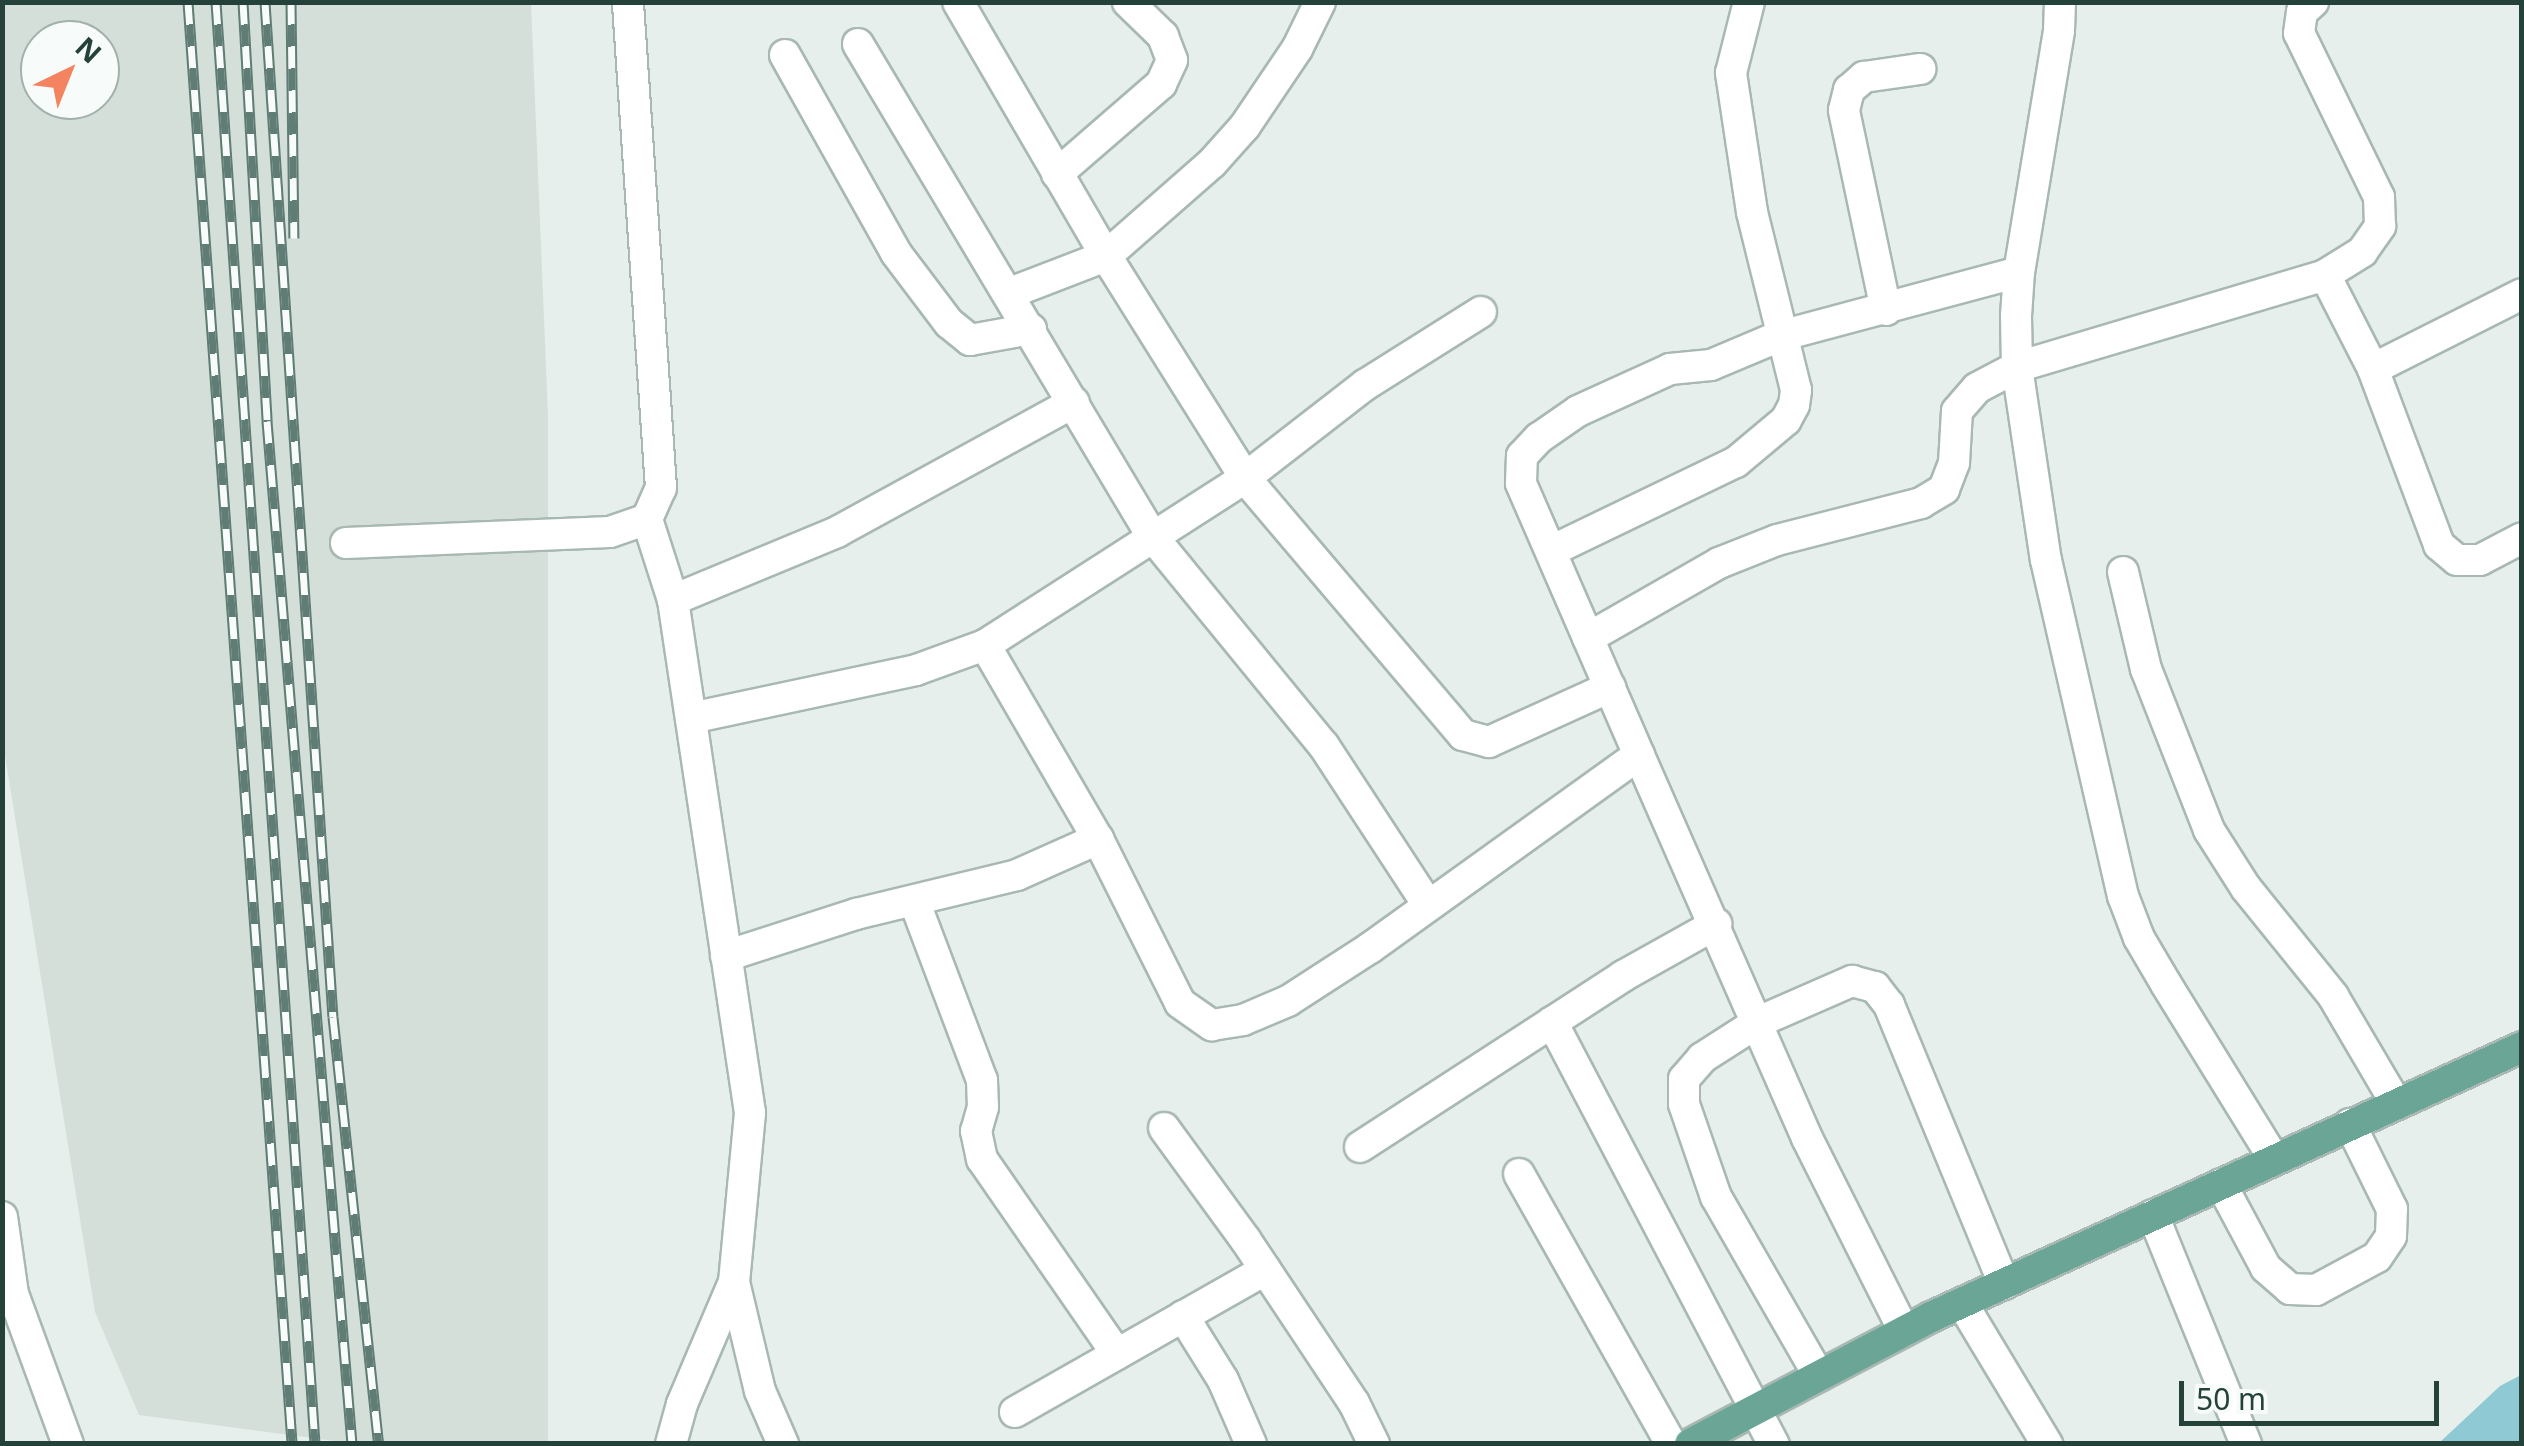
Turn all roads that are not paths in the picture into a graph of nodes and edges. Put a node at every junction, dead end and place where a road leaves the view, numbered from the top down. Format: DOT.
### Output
graph roads {
  1 [pos="628,2"];
  2 [pos="958,2"];
  3 [pos="1128,2"];
  4 [pos="1320,2"];
  5 [pos="1749,2"];
  6 [pos="2060,2"];
  7 [pos="2313,2"];
  8 [pos="858,44"];
  9 [pos="784,54"];
  10 [pos="1920,69"];
  11 [pos="1057,174"];
  12 [pos="1106,256"];
  13 [pos="2018,272"];
  14 [pos="2325,275"];
  15 [pos="1010,293"];
  16 [pos="2522,294"];
  17 [pos="1886,310"];
  18 [pos="1481,312"];
  19 [pos="1031,329"];
  20 [pos="1780,336"];
  21 [pos="2017,367"];
  22 [pos="2374,369"];
  23 [pos="1074,402"];
  24 [pos="1245,478"];
  25 [pos="647,519"];
  26 [pos="1152,536"];
  27 [pos="2522,538"];
  28 [pos="346,543"];
  29 [pos="1550,551"];
  30 [pos="2123,572"];
  31 [pos="673,600"];
  32 [pos="1588,638"];
  33 [pos="985,646"];
  34 [pos="1610,688"];
  35 [pos="690,718"];
  36 [pos="1639,754"];
  37 [pos="1098,839"];
  38 [pos="915,902"];
  39 [pos="1428,905"];
  40 [pos="1716,924"];
  41 [pos="726,956"];
  42 [pos="1552,1022"];
  43 [pos="1758,1022"];
  44 [pos="2522,1047"];
  45 [pos="2396,1103"];
  46 [pos="2350,1124"];
  47 [pos="1164,1128"];
  48 [pos="1360,1148"];
  49 [pos="2274,1159"];
  50 [pos="1519,1174"];
  51 [pos="2221,1184"];
  52 [pos="2153,1215"];
  53 [pos="2,1217"];
  54 [pos="1265,1270"];
  55 [pos="734,1282"];
  56 [pos="2004,1284"];
  57 [pos="8,1296"];
  58 [pos="1962,1303"];
  59 [pos="1184,1316"];
  60 [pos="1904,1331"];
  61 [pos="1117,1354"];
  62 [pos="1819,1376"];
  63 [pos="1753,1410"];
  64 [pos="1016,1412"];
  65 [pos="68,1444"];
  66 [pos="671,1444"];
  67 [pos="783,1444"];
  68 [pos="1250,1444"];
  69 [pos="1374,1444"];
  70 [pos="1671,1444"];
  71 [pos="1690,1444"];
  72 [pos="1774,1444"];
  73 [pos="2047,1444"];
  74 [pos="2246,1444"];
  1 -- 25 [label="street"];
  2 -- 11 [label="street"];
  3 -- 11 [label="street"];
  4 -- 12 [label="street"];
  5 -- 20 [label="street"];
  6 -- 13 [label="street"];
  7 -- 14 [label="street"];
  8 -- 15 [label="street"];
  9 -- 19 [label="street"];
  10 -- 17 [label="street"];
  11 -- 12 [label="street"];
  12 -- 15 [label="street"];
  12 -- 24 [label="street"];
  13 -- 17 [label="street"];
  13 -- 21 [label="street"];
  14 -- 21 [label="street"];
  14 -- 22 [label="street"];
  15 -- 19 [label="street"];
  16 -- 22 [label="street"];
  17 -- 20 [label="street"];
  18 -- 24 [label="street"];
  19 -- 23 [label="street"];
  20 -- 29 [label="street"];
  20 -- 29 [label="street"];
  21 -- 32 [label="street"];
  21 -- 49 [label="street"];
  22 -- 27 [label="street"];
  23 -- 26 [label="street"];
  23 -- 31 [label="street"];
  24 -- 26 [label="street"];
  24 -- 34 [label="street"];
  25 -- 28 [label="street"];
  25 -- 31 [label="street"];
  26 -- 33 [label="street"];
  26 -- 39 [label="street"];
  29 -- 32 [label="street"];
  30 -- 45 [label="street"];
  31 -- 35 [label="street"];
  32 -- 34 [label="street"];
  33 -- 35 [label="street"];
  33 -- 37 [label="street"];
  34 -- 36 [label="street"];
  35 -- 41 [label="street"];
  36 -- 39 [label="street"];
  36 -- 40 [label="street"];
  37 -- 38 [label="street"];
  37 -- 39 [label="street"];
  38 -- 41 [label="street"];
  38 -- 61 [label="street"];
  40 -- 42 [label="street"];
  40 -- 43 [label="street"];
  41 -- 55 [label="street"];
  42 -- 48 [label="street"];
  42 -- 63 [label="street"];
  43 -- 56 [label="street"];
  43 -- 60 [label="street"];
  43 -- 62 [label="street"];
  44 -- 45 [label="main road"];
  45 -- 46 [label="main road"];
  46 -- 49 [label="main road"];
  46 -- 51 [label="street"];
  47 -- 54 [label="street"];
  49 -- 51 [label="main road"];
  50 -- 70 [label="street"];
  51 -- 52 [label="main road"];
  52 -- 56 [label="main road"];
  52 -- 74 [label="street"];
  53 -- 57 [label="street"];
  54 -- 59 [label="street"];
  54 -- 69 [label="street"];
  55 -- 66 [label="street"];
  55 -- 67 [label="street"];
  56 -- 58 [label="main road"];
  57 -- 65 [label="street"];
  58 -- 60 [label="main road"];
  58 -- 73 [label="street"];
  59 -- 61 [label="street"];
  59 -- 68 [label="street"];
  60 -- 62 [label="main road"];
  61 -- 64 [label="street"];
  62 -- 63 [label="main road"];
  63 -- 71 [label="main road"];
  63 -- 72 [label="street"];
}
